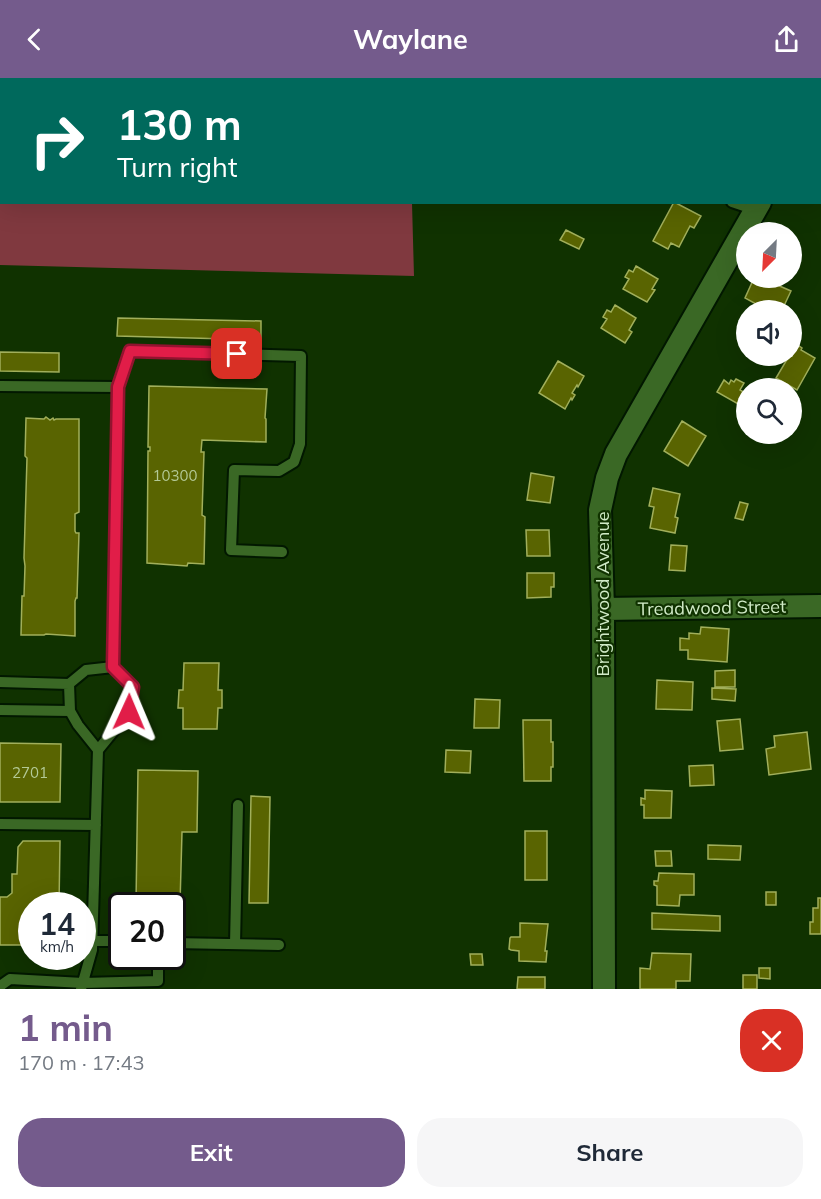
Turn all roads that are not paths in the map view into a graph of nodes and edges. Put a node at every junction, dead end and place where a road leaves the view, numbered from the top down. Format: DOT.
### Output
graph roads {
  1 [pos="758,206"];
  2 [pos="0,386"];
  3 [pos="118,387"];
  4 [pos="282,552"];
  5 [pos="821,606"];
  6 [pos="603,609"];
  7 [pos="113,667"];
  8 [pos="0,682"];
  9 [pos="69,684"];
  10 [pos="0,710"];
  11 [pos="70,711"];
  12 [pos="98,750"];
  13 [pos="238,805"];
  14 [pos="0,825"];
  15 [pos="96,825"];
  16 [pos="94,892"];
  17 [pos="186,943"];
  18 [pos="235,944"];
  19 [pos="279,945"];
  20 [pos="86,970"];
  21 [pos="158,970"];
  22 [pos="82,986"];
  23 [pos="0,989"];
  24 [pos="604,989"];
  1 -- 6 [label="street, Brightwood Avenue"];
  2 -- 3 [label="lane"];
  3 -- 4 [label="lane"];
  3 -- 7 [label="lane"];
  5 -- 6 [label="street, Treadwood Street"];
  6 -- 24 [label="street, Brightwood Avenue"];
  7 -- 9 [label="lane"];
  7 -- 12 [label="lane"];
  8 -- 9 [label="lane"];
  9 -- 11 [label="lane"];
  10 -- 11 [label="lane"];
  11 -- 12 [label="lane"];
  12 -- 15 [label="lane"];
  13 -- 18 [label="lane"];
  14 -- 15 [label="lane"];
  15 -- 16 [label="lane"];
  17 -- 18 [label="lane"];
  18 -- 19 [label="lane"];
  20 -- 22 [label="lane"];
  21 -- 22 [label="lane"];
  22 -- 23 [label="lane"];
}
